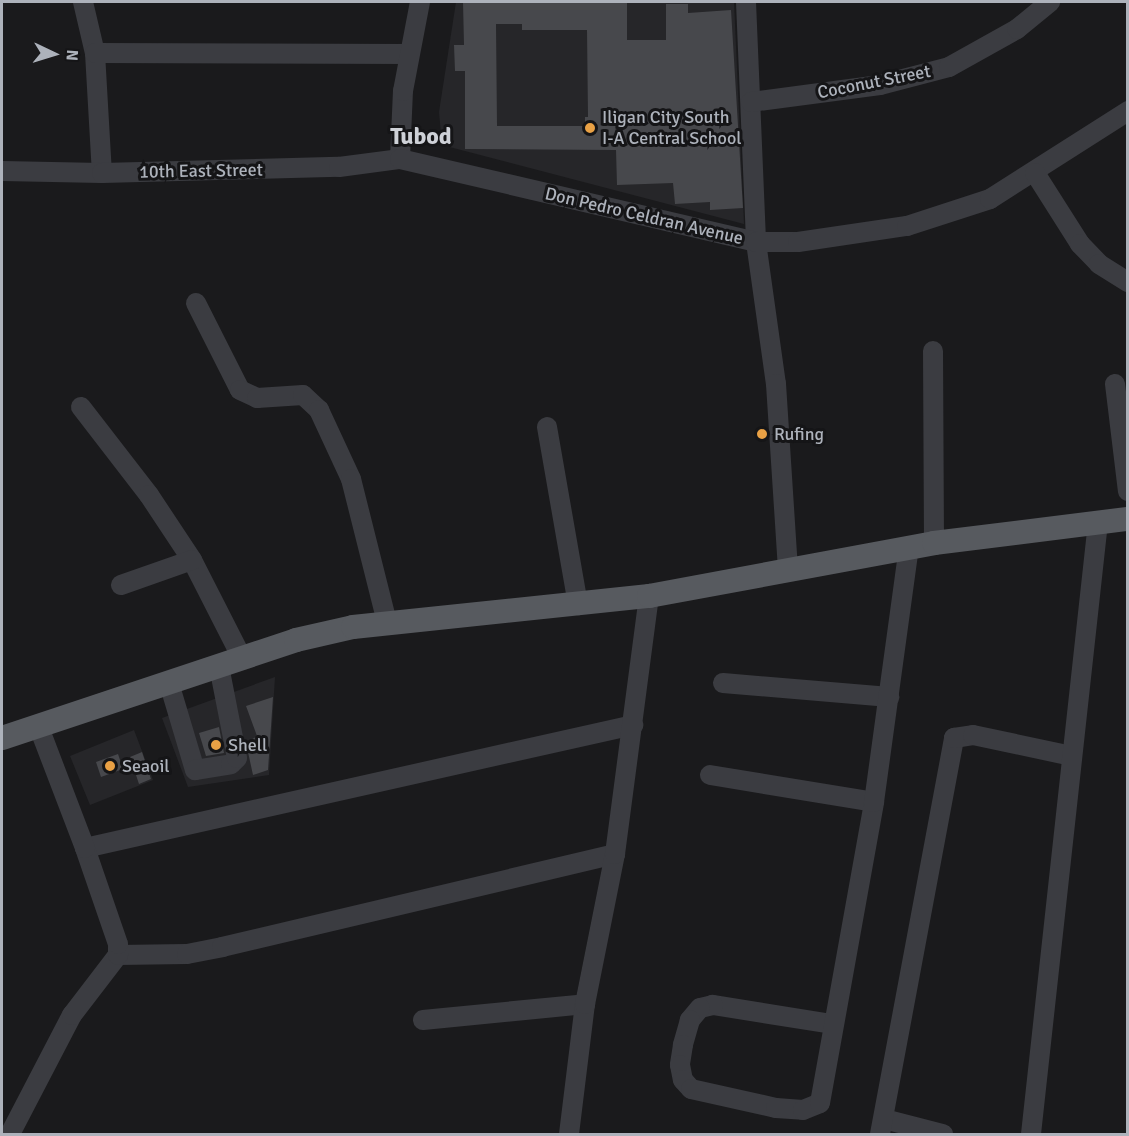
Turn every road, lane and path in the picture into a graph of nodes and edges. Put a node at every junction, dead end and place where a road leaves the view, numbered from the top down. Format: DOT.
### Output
graph roads {
  1 [pos="83,2"];
  2 [pos="420,2"];
  3 [pos="746,2"];
  4 [pos="1050,2"];
  5 [pos="95,52"];
  6 [pos="409,54"];
  7 [pos="751,102"];
  8 [pos="1128,111"];
  9 [pos="400,159"];
  10 [pos="2,171"];
  11 [pos="102,173"];
  12 [pos="1035,173"];
  13 [pos="756,242"];
  14 [pos="1127,280"];
  15 [pos="196,303"];
  16 [pos="933,351"];
  17 [pos="1115,384"];
  18 [pos="81,407"];
  19 [pos="547,427"];
  20 [pos="1128,491"];
  21 [pos="1128,519"];
  22 [pos="1098,522"];
  23 [pos="934,543"];
  24 [pos="909,547"];
  25 [pos="192,560"];
  26 [pos="788,571"];
  27 [pos="121,585"];
  28 [pos="649,596"];
  29 [pos="578,605"];
  30 [pos="387,622"];
  31 [pos="242,658"];
  32 [pos="219,666"];
  33 [pos="169,683"];
  34 [pos="723,683"];
  35 [pos="889,697"];
  36 [pos="38,724"];
  37 [pos="633,725"];
  38 [pos="2,738"];
  39 [pos="1072,756"];
  40 [pos="710,775"];
  41 [pos="874,802"];
  42 [pos="85,848"];
  43 [pos="615,854"];
  44 [pos="118,955"];
  45 [pos="585,1004"];
  46 [pos="423,1020"];
  47 [pos="832,1024"];
  48 [pos="882,1127"];
  49 [pos="10,1134"];
  50 [pos="569,1134"];
  51 [pos="943,1134"];
  52 [pos="1031,1134"];
  1 -- 5 [label="street"];
  2 -- 6 [label="street"];
  3 -- 7 [label="street"];
  4 -- 7 [label="street, Coconut Street"];
  5 -- 6 [label="street"];
  5 -- 11 [label="street"];
  6 -- 9 [label="street"];
  7 -- 13 [label="street"];
  8 -- 12 [label="street"];
  9 -- 11 [label="street, 10th East Street"];
  9 -- 13 [label="street, Don Pedro Celdran Avenue"];
  10 -- 11 [label="street, 10th East Street"];
  12 -- 13 [label="street"];
  12 -- 14 [label="street"];
  13 -- 26 [label="street, Don Pedro Celdran Avenue"];
  15 -- 30 [label="street"];
  16 -- 23 [label="street"];
  17 -- 20 [label="street"];
  18 -- 25 [label="street"];
  19 -- 29 [label="street"];
  21 -- 22 [label="main road"];
  22 -- 23 [label="main road"];
  22 -- 39 [label="street"];
  23 -- 24 [label="main road"];
  24 -- 26 [label="main road"];
  24 -- 35 [label="street"];
  25 -- 27 [label="street"];
  25 -- 31 [label="street"];
  26 -- 28 [label="main road"];
  28 -- 29 [label="main road"];
  28 -- 37 [label="street"];
  29 -- 30 [label="main road"];
  30 -- 31 [label="main road"];
  31 -- 32 [label="main road"];
  32 -- 33 [label="main road"];
  32 -- 33 [label="street"];
  33 -- 36 [label="main road"];
  34 -- 35 [label="street"];
  35 -- 41 [label="street"];
  36 -- 38 [label="main road"];
  36 -- 42 [label="street"];
  37 -- 42 [label="street"];
  37 -- 43 [label="street"];
  39 -- 48 [label="street"];
  39 -- 52 [label="street"];
  40 -- 41 [label="street"];
  41 -- 47 [label="street"];
  42 -- 44 [label="street"];
  43 -- 44 [label="street"];
  43 -- 45 [label="street"];
  44 -- 49 [label="street"];
  45 -- 46 [label="street"];
  45 -- 50 [label="street"];
  47 -- 47 [label="street"];
  48 -- 51 [label="street"];
}
